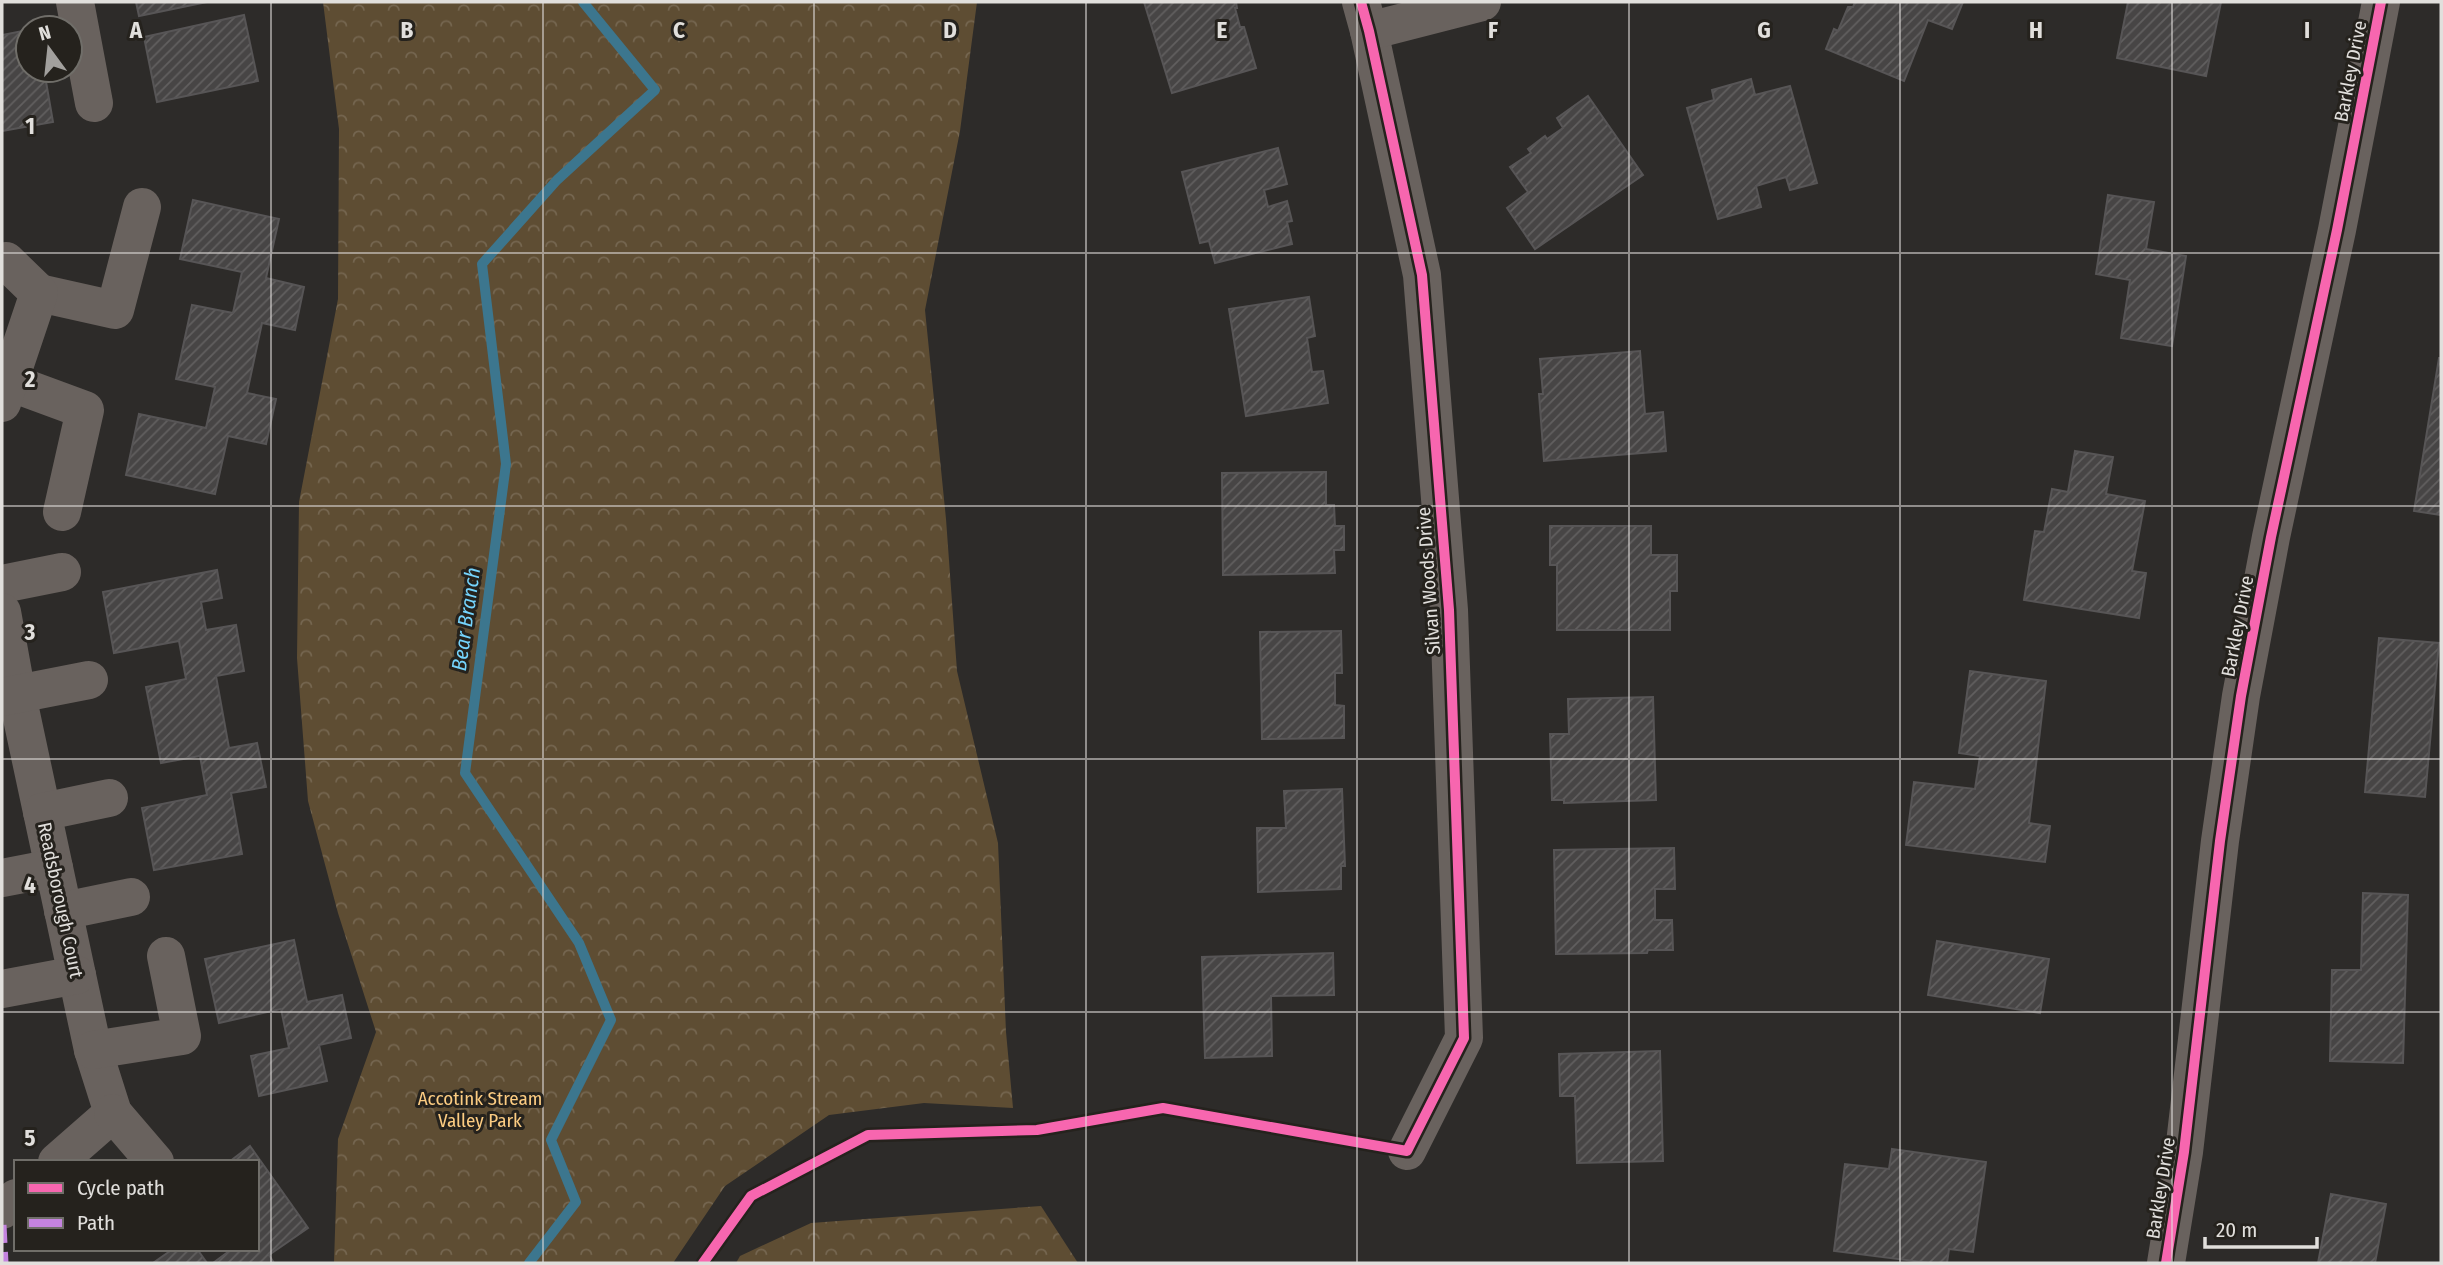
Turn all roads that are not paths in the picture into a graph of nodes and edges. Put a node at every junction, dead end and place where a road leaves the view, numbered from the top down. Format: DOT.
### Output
graph roads {
  1 [pos="75,2"];
  2 [pos="1482,2"];
  3 [pos="2381,2"];
  4 [pos="1365,16"];
  5 [pos="94,103"];
  6 [pos="142,208"];
  7 [pos="6,261"];
  8 [pos="39,293"];
  9 [pos="5,393"];
  10 [pos="62,512"];
  11 [pos="62,572"];
  12 [pos="2,584"];
  13 [pos="2,612"];
  14 [pos="89,680"];
  15 [pos="9,696"];
  16 [pos="109,798"];
  17 [pos="42,812"];
  18 [pos="54,868"];
  19 [pos="2,878"];
  20 [pos="131,897"];
  21 [pos="63,911"];
  22 [pos="166,956"];
  23 [pos="77,975"];
  24 [pos="2,989"];
  25 [pos="93,1050"];
  26 [pos="113,1113"];
  27 [pos="1407,1152"];
  28 [pos="59,1160"];
  29 [pos="153,1160"];
  30 [pos="2165,1263"];
  1 -- 5 [label="street"];
  2 -- 4 [label="street"];
  3 -- 30 [label="street, Barkley Drive"];
  4 -- 27 [label="street, Silvan Woods Drive"];
  6 -- 8 [label="street"];
  7 -- 8 [label="street"];
  8 -- 9 [label="street"];
  9 -- 10 [label="street"];
  11 -- 12 [label="street"];
  13 -- 15 [label="street, Readsborough Court"];
  14 -- 15 [label="street"];
  15 -- 17 [label="street, Readsborough Court"];
  16 -- 17 [label="street"];
  17 -- 18 [label="street, Readsborough Court"];
  18 -- 19 [label="street"];
  18 -- 21 [label="street, Readsborough Court"];
  20 -- 21 [label="street"];
  21 -- 23 [label="street, Readsborough Court"];
  22 -- 25 [label="street"];
  23 -- 24 [label="street"];
  23 -- 25 [label="street, Readsborough Court"];
  25 -- 26 [label="street, Readsborough Court"];
  26 -- 28 [label="street"];
  26 -- 29 [label="street"];
}
